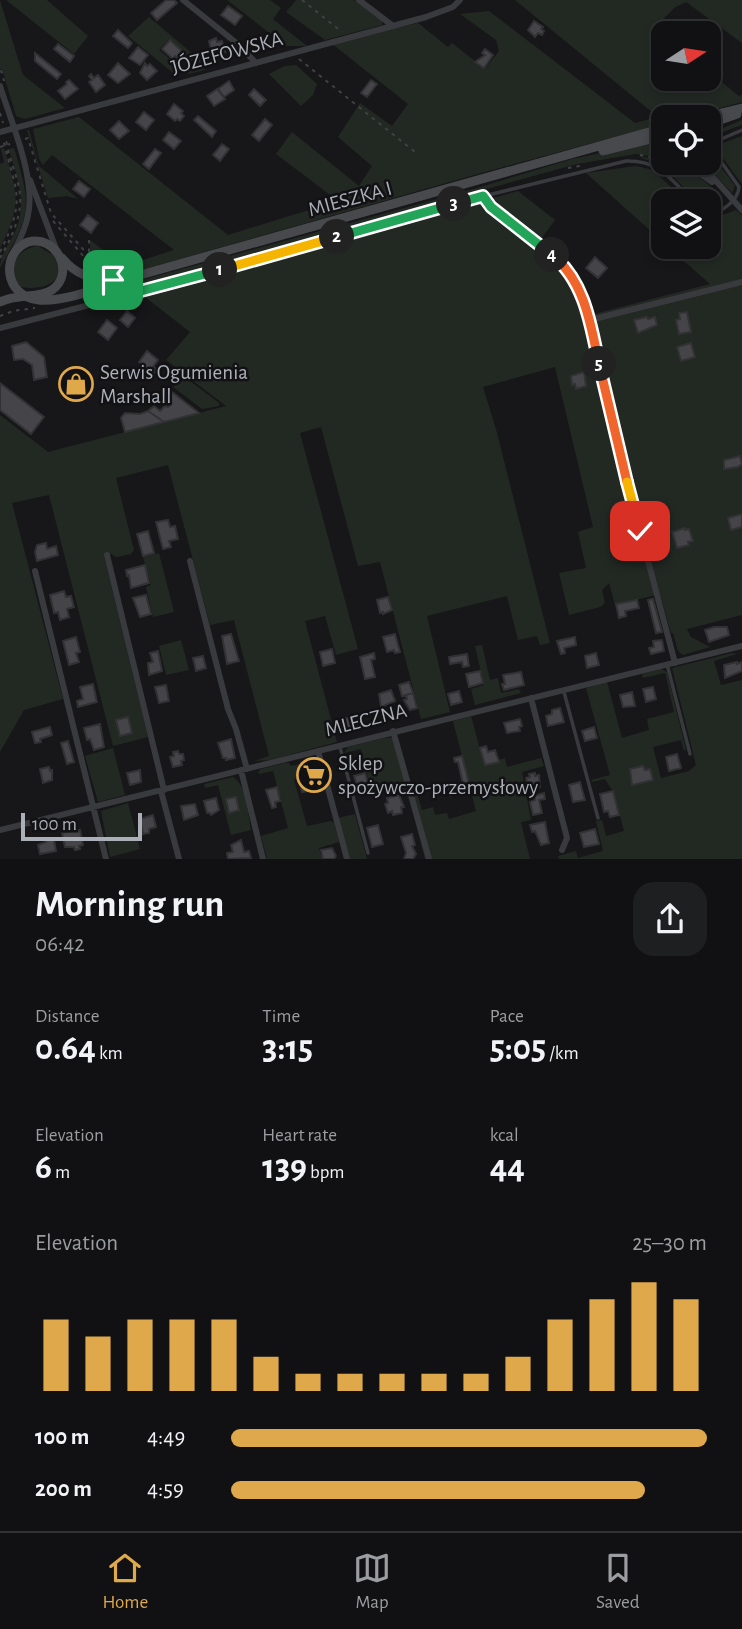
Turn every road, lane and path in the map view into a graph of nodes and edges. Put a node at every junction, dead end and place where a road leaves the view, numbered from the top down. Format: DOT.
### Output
graph roads {
  1 [pos="183,0"];
  2 [pos="302,0"];
  3 [pos="359,0"];
  4 [pos="460,0"];
  5 [pos="393,26"];
  6 [pos="348,38"];
  7 [pos="294,53"];
  8 [pos="256,63"];
  9 [pos="0,86"];
  10 [pos="742,110"];
  11 [pos="0,113"];
  12 [pos="721,114"];
  13 [pos="721,119"];
  14 [pos="13,129"];
  15 [pos="742,130"];
  16 [pos="2,132"];
  17 [pos="651,132"];
  18 [pos="651,139"];
  19 [pos="17,142"];
  20 [pos="5,145"];
  21 [pos="0,147"];
  22 [pos="415,152"];
  23 [pos="577,154"];
  24 [pos="23,163"];
  25 [pos="703,175"];
  26 [pos="710,175"];
  27 [pos="36,181"];
  28 [pos="719,186"];
  29 [pos="681,189"];
  30 [pos="483,196"];
  31 [pos="732,201"];
  32 [pos="721,209"];
  33 [pos="742,210"];
  34 [pos="89,240"];
  35 [pos="0,252"];
  36 [pos="58,253"];
  37 [pos="8,256"];
  38 [pos="89,256"];
  39 [pos="0,275"];
  40 [pos="81,275"];
  41 [pos="133,277"];
  42 [pos="742,282"];
  43 [pos="150,289"];
  44 [pos="137,292"];
  45 [pos="22,295"];
  46 [pos="1,308"];
  47 [pos="590,320"];
  48 [pos="0,328"];
  49 [pos="107,555"];
  50 [pos="190,561"];
  51 [pos="35,571"];
  52 [pos="742,646"];
  53 [pos="671,663"];
  54 [pos="563,690"];
  55 [pos="531,698"];
  56 [pos="393,731"];
  57 [pos="340,745"];
  58 [pos="318,751"];
  59 [pos="690,754"];
  60 [pos="244,770"];
  61 [pos="162,790"];
  62 [pos="94,807"];
  63 [pos="598,818"];
  64 [pos="0,830"];
  65 [pos="562,850"];
  66 [pos="368,853"];
  67 [pos="106,859"];
  68 [pos="179,859"];
  69 [pos="263,859"];
  70 [pos="347,859"];
  71 [pos="429,859"];
  1 -- 8 [label="street"];
  2 -- 6 [label="path"];
  3 -- 5 [label="street"];
  4 -- 5 [label="street, JÓZEFOWSKA"];
  5 -- 6 [label="street, JÓZEFOWSKA"];
  6 -- 7 [label="street, JÓZEFOWSKA"];
  7 -- 8 [label="street, JÓZEFOWSKA"];
  7 -- 22 [label="path"];
  8 -- 14 [label="street, JÓZEFOWSKA"];
  9 -- 14 [label="street"];
  10 -- 12 [label="street"];
  10 -- 13 [label="street"];
  11 -- 16 [label="path"];
  14 -- 16 [label="street, JÓZEFOWSKA"];
  14 -- 19 [label="street"];
  15 -- 31 [label="lane"];
  16 -- 20 [label="path"];
  17 -- 23 [label="street, MIESZKA I"];
  18 -- 23 [label="street, MIESZKA I"];
  19 -- 20 [label="path"];
  19 -- 24 [label="street"];
  19 -- 38 [label="path"];
  20 -- 21 [label="path"];
  20 -- 35 [label="path"];
  20 -- 37 [label="path"];
  23 -- 41 [label="street, MIESZKA I"];
  24 -- 36 [label="street"];
  24 -- 37 [label="street"];
  25 -- 28 [label="street"];
  26 -- 28 [label="street"];
  27 -- 40 [label="path"];
  28 -- 31 [label="street"];
  29 -- 30 [label="lane"];
  30 -- 43 [label="lane"];
  30 -- 47 [label="street"];
  31 -- 32 [label="lane"];
  31 -- 33 [label="street"];
  34 -- 38 [label="path"];
  36 -- 37 [label="street"];
  36 -- 40 [label="street"];
  36 -- 45 [label="street"];
  37 -- 39 [label="street"];
  37 -- 45 [label="street"];
  38 -- 40 [label="path"];
  40 -- 41 [label="street"];
  41 -- 44 [label="street"];
  41 -- 45 [label="street"];
  42 -- 47 [label="street"];
  43 -- 44 [label="street"];
  44 -- 48 [label="street"];
  45 -- 46 [label="street"];
  47 -- 53 [label="street"];
  49 -- 61 [label="street"];
  50 -- 60 [label="street"];
  51 -- 62 [label="street"];
  52 -- 53 [label="street, MLECZNA"];
  53 -- 54 [label="street, MLECZNA"];
  53 -- 59 [label="lane"];
  54 -- 55 [label="street, MLECZNA"];
  54 -- 63 [label="lane"];
  55 -- 56 [label="street, MLECZNA"];
  55 -- 65 [label="street"];
  56 -- 57 [label="street, MLECZNA"];
  56 -- 71 [label="street"];
  57 -- 58 [label="street, MLECZNA"];
  57 -- 66 [label="lane"];
  58 -- 60 [label="street, MLECZNA"];
  58 -- 70 [label="street"];
  60 -- 61 [label="street, MLECZNA"];
  60 -- 69 [label="street"];
  61 -- 62 [label="street, MLECZNA"];
  61 -- 68 [label="street"];
  62 -- 64 [label="street, MLECZNA"];
  62 -- 67 [label="street"];
}
